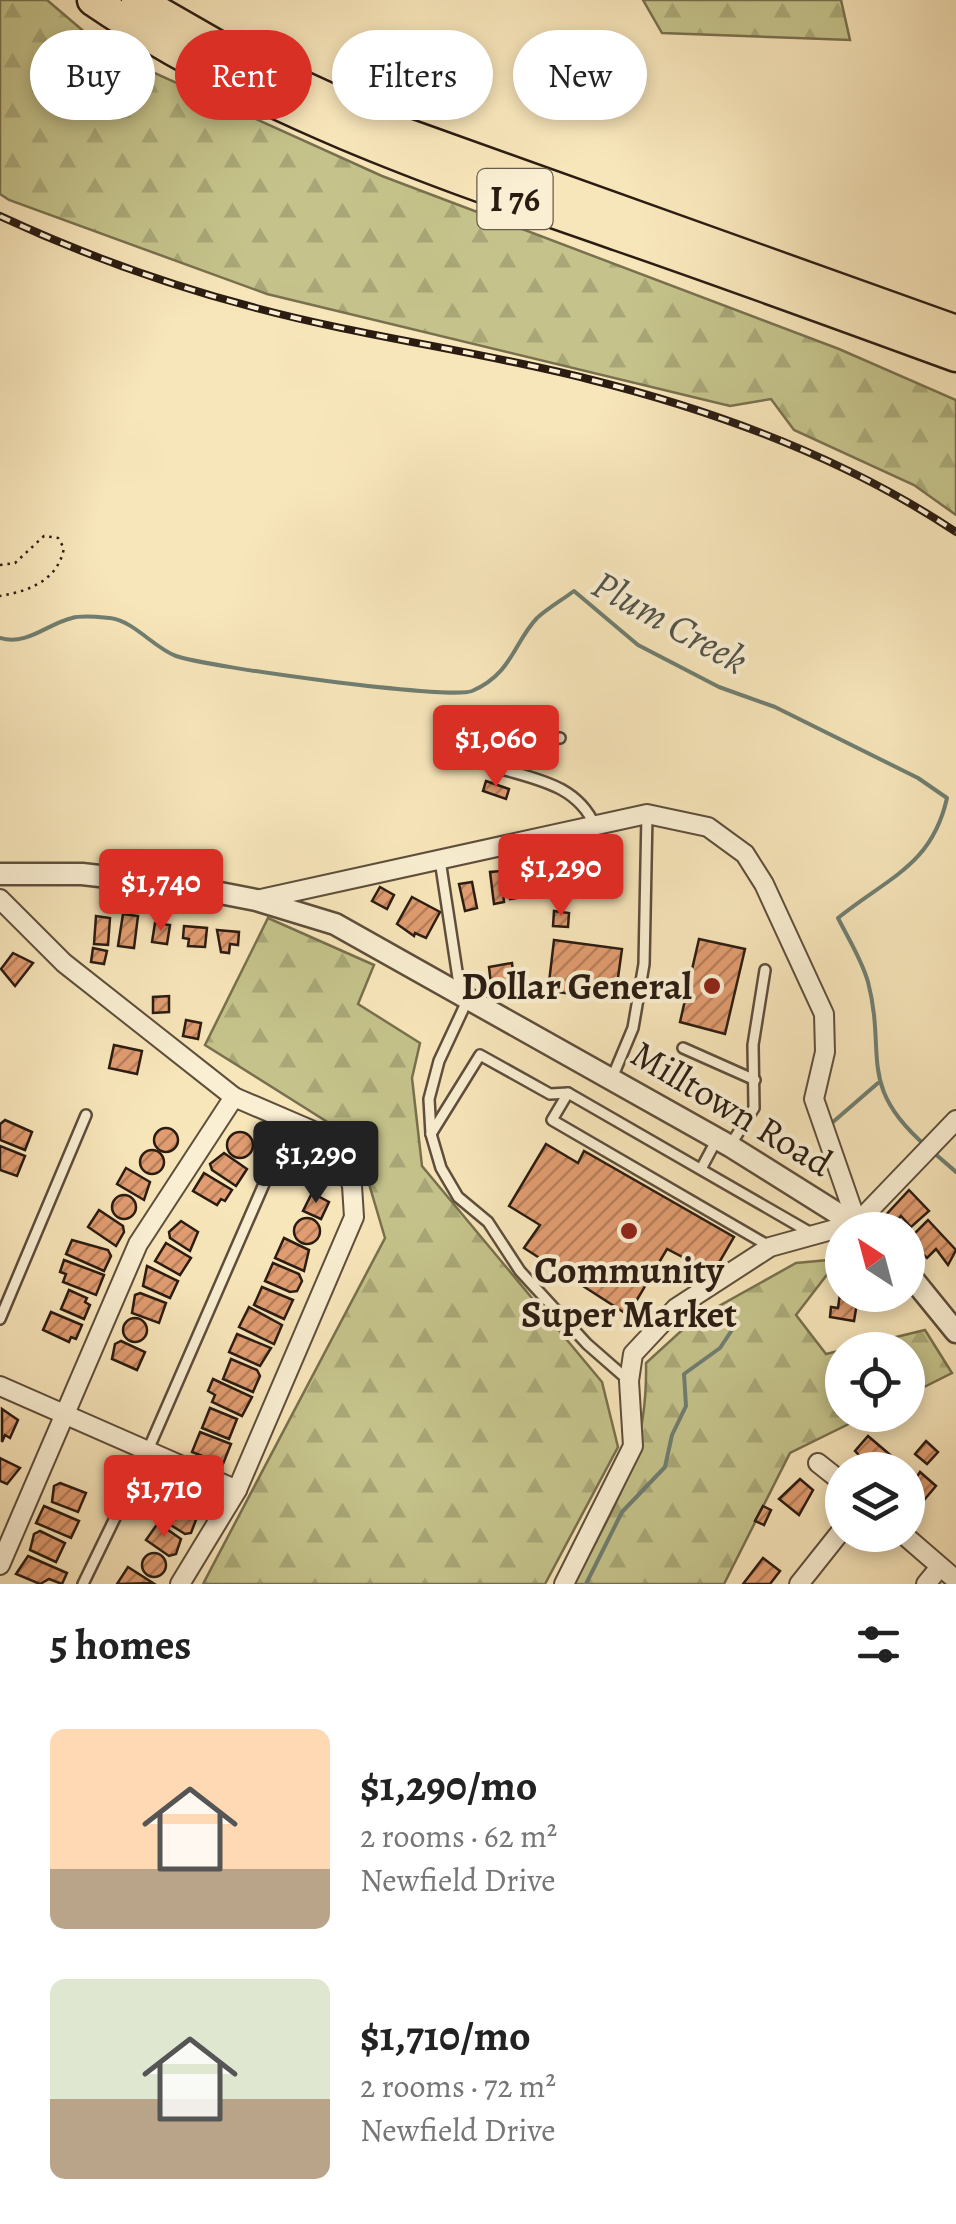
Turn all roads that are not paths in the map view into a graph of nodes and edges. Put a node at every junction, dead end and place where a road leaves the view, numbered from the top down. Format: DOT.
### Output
graph roads {
  1 [pos="93,0"];
  2 [pos="137,0"];
  3 [pos="956,331"];
  4 [pos="956,356"];
  5 [pos="560,738"];
  6 [pos="646,814"];
  7 [pos="595,826"];
  8 [pos="440,860"];
  9 [pos="0,874"];
  10 [pos="0,899"];
  11 [pos="256,900"];
  12 [pos="765,970"];
  13 [pos="464,994"];
  14 [pos="683,1048"];
  15 [pos="612,1078"];
  16 [pos="755,1080"];
  17 [pos="568,1093"];
  18 [pos="234,1097"];
  19 [pos="86,1115"];
  20 [pos="956,1120"];
  21 [pos="291,1122"];
  22 [pos="431,1134"];
  23 [pos="724,1143"];
  24 [pos="702,1167"];
  25 [pos="836,1212"];
  26 [pos="855,1212"];
  27 [pos="873,1212"];
  28 [pos="825,1232"];
  29 [pos="813,1234"];
  30 [pos="770,1247"];
  31 [pos="925,1294"];
  32 [pos="0,1319"];
  33 [pos="956,1332"];
  34 [pos="629,1381"];
  35 [pos="0,1386"];
  36 [pos="63,1412"];
  37 [pos="148,1450"];
  38 [pos="818,1463"];
  39 [pos="825,1469"];
  40 [pos="237,1490"];
  41 [pos="825,1551"];
  42 [pos="923,1552"];
  43 [pos="0,1565"];
  44 [pos="940,1567"];
  45 [pos="956,1580"];
  46 [pos="83,1584"];
  47 [pos="180,1584"];
  48 [pos="564,1584"];
  49 [pos="799,1584"];
  50 [pos="926,1584"];
  1 -- 4 [label="highway, I 76"];
  2 -- 3 [label="highway, I 76"];
  5 -- 7 [label="lane"];
  6 -- 7 [label="street"];
  6 -- 15 [label="lane"];
  6 -- 26 [label="street"];
  7 -- 8 [label="street"];
  8 -- 11 [label="street"];
  8 -- 13 [label="lane"];
  9 -- 11 [label="street, Milltown Road"];
  10 -- 18 [label="street"];
  11 -- 13 [label="street, Milltown Road"];
  12 -- 16 [label="lane"];
  13 -- 15 [label="street, Milltown Road"];
  13 -- 22 [label="lane"];
  14 -- 16 [label="lane"];
  15 -- 23 [label="street, Milltown Road"];
  16 -- 23 [label="lane"];
  17 -- 22 [label="lane"];
  17 -- 24 [label="lane"];
  17 -- 30 [label="lane"];
  18 -- 21 [label="street"];
  18 -- 36 [label="street"];
  19 -- 32 [label="lane"];
  20 -- 27 [label="street"];
  21 -- 37 [label="lane"];
  21 -- 40 [label="street"];
  22 -- 34 [label="lane"];
  23 -- 24 [label="lane"];
  23 -- 25 [label="street, Milltown Road"];
  24 -- 29 [label="lane"];
  28 -- 29 [label="street"];
  29 -- 30 [label="street"];
  30 -- 34 [label="street"];
  31 -- 33 [label="street"];
  34 -- 48 [label="street"];
  35 -- 36 [label="street"];
  36 -- 37 [label="street"];
  36 -- 43 [label="street"];
  37 -- 40 [label="street"];
  37 -- 46 [label="lane"];
  38 -- 39 [label="street"];
  40 -- 47 [label="street"];
  41 -- 49 [label="street"];
  42 -- 44 [label="street"];
  44 -- 45 [label="street"];
  44 -- 50 [label="street"];
}
